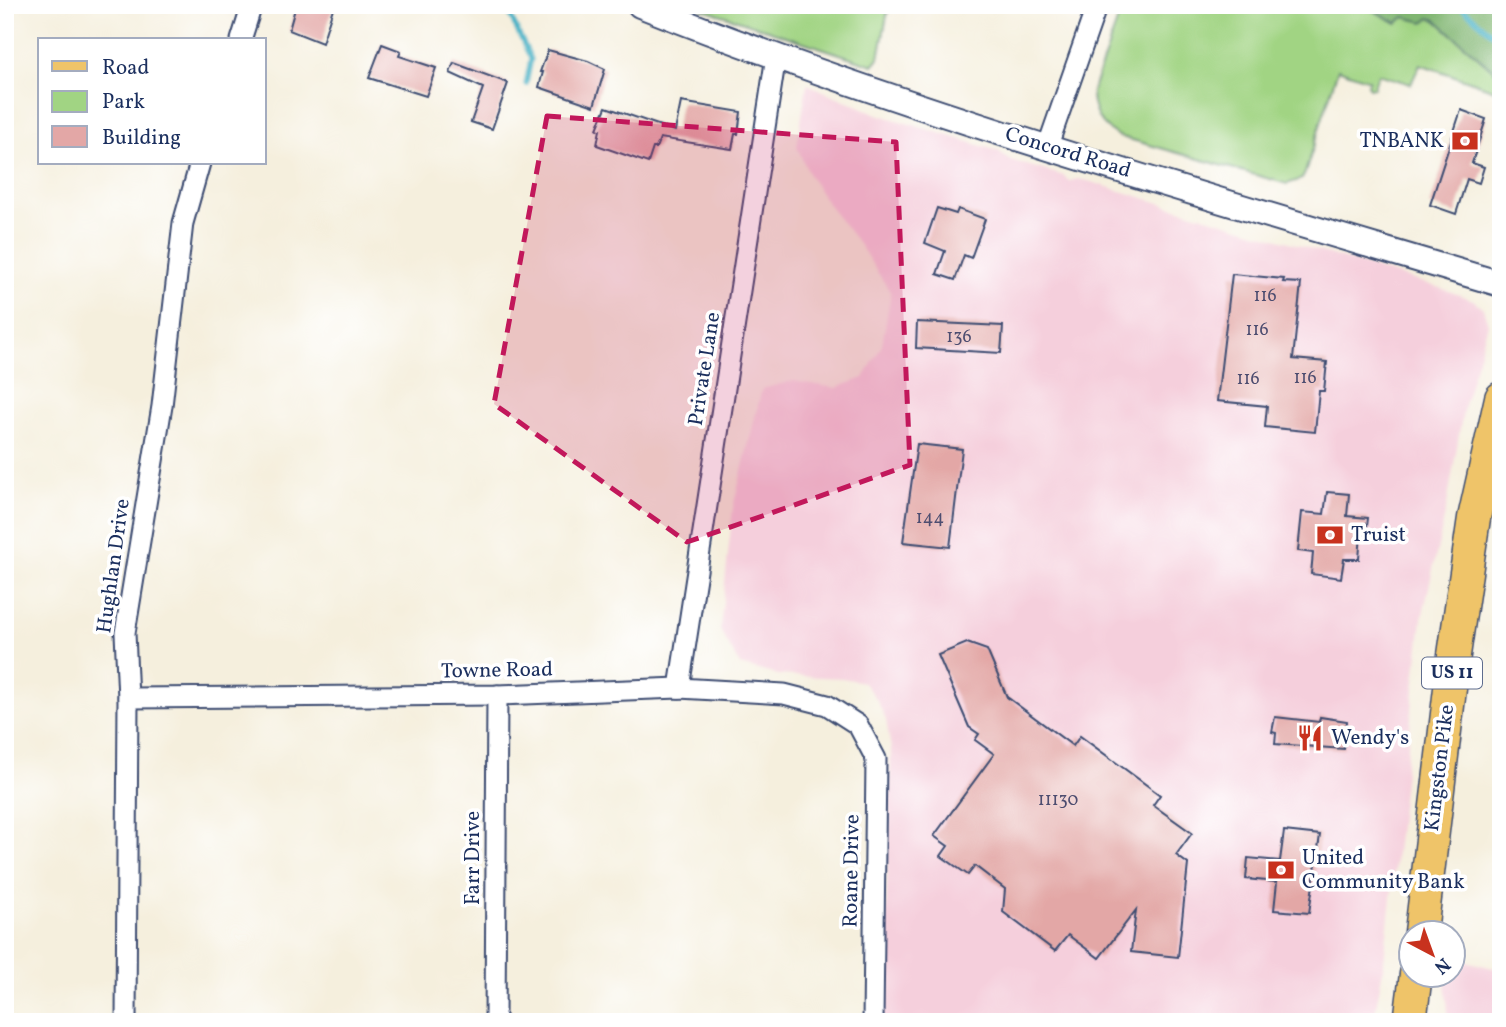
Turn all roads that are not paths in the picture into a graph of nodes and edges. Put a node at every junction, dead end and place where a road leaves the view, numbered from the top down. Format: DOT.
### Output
graph roads {
  1 [pos="252,5"];
  2 [pos="640,5"];
  3 [pos="1097,5"];
  4 [pos="242,38"];
  5 [pos="775,56"];
  6 [pos="1048,148"];
  7 [pos="200,164"];
  8 [pos="1501,284"];
  9 [pos="1499,407"];
  10 [pos="679,688"];
  11 [pos="497,695"];
  12 [pos="128,698"];
  13 [pos="858,725"];
  14 [pos="1423,918"];
  15 [pos="1414,988"];
  16 [pos="126,1022"];
  17 [pos="495,1022"];
  18 [pos="873,1022"];
  19 [pos="1410,1022"];
  1 -- 4 [label="street"];
  2 -- 5 [label="street, Concord Road"];
  3 -- 6 [label="street"];
  5 -- 6 [label="street, Concord Road"];
  5 -- 10 [label="street, Private Lane"];
  6 -- 8 [label="street, Concord Road"];
  7 -- 12 [label="street, Hughlan Drive"];
  9 -- 14 [label="main road, Kingston Pike / US 11"];
  10 -- 11 [label="street, Towne Road"];
  10 -- 13 [label="street, Towne Road"];
  11 -- 12 [label="street, Towne Road"];
  11 -- 17 [label="street, Farr Drive"];
  12 -- 16 [label="street, Hughlan Drive"];
  13 -- 18 [label="street, Roane Drive"];
  15 -- 19 [label="main road"];
}
